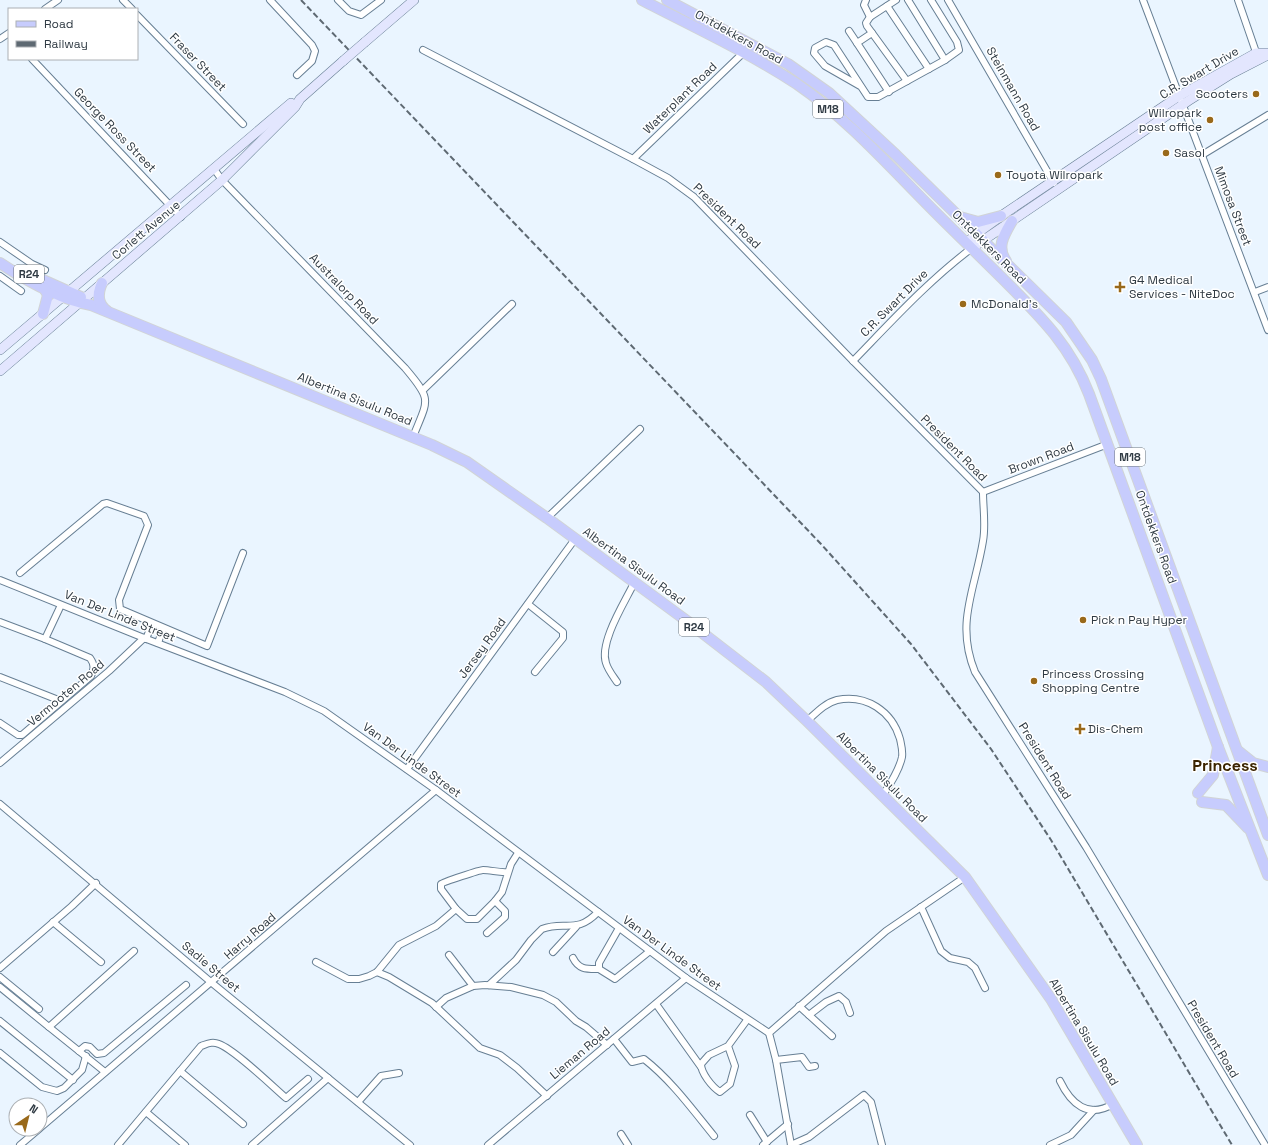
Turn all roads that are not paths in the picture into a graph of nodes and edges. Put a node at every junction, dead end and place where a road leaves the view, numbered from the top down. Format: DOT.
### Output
graph roads {
  1 [pos="58,0"];
  2 [pos="123,0"];
  3 [pos="270,0"];
  4 [pos="338,0"];
  5 [pos="381,0"];
  6 [pos="414,0"];
  7 [pos="642,0"];
  8 [pos="667,0"];
  9 [pos="896,0"];
  10 [pos="908,0"];
  11 [pos="931,0"];
  12 [pos="948,0"];
  13 [pos="1144,0"];
  14 [pos="1238,0"];
  15 [pos="865,3"];
  16 [pos="887,6"];
  17 [pos="46,8"];
  18 [pos="131,8"];
  19 [pos="138,16"];
  20 [pos="870,18"];
  21 [pos="849,30"];
  22 [pos="872,33"];
  23 [pos="857,43"];
  24 [pos="423,50"];
  25 [pos="743,53"];
  26 [pos="1268,54"];
  27 [pos="1257,56"];
  28 [pos="33,60"];
  29 [pos="945,60"];
  30 [pos="929,69"];
  31 [pos="297,75"];
  32 [pos="907,81"];
  33 [pos="860,86"];
  34 [pos="889,92"];
  35 [pos="300,100"];
  36 [pos="1181,100"];
  37 [pos="1268,115"];
  38 [pos="242,124"];
  39 [pos="1202,155"];
  40 [pos="633,159"];
  41 [pos="214,168"];
  42 [pos="222,180"];
  43 [pos="1055,186"];
  44 [pos="171,205"];
  45 [pos="957,215"];
  46 [pos="1001,216"];
  47 [pos="181,217"];
  48 [pos="1012,221"];
  49 [pos="979,238"];
  50 [pos="0,242"];
  51 [pos="970,246"];
  52 [pos="0,257"];
  53 [pos="0,263"];
  54 [pos="45,270"];
  55 [pos="1013,271"];
  56 [pos="0,276"];
  57 [pos="102,283"];
  58 [pos="1268,287"];
  59 [pos="44,288"];
  60 [pos="21,291"];
  61 [pos="1255,292"];
  62 [pos="66,294"];
  63 [pos="84,302"];
  64 [pos="512,304"];
  65 [pos="109,313"];
  66 [pos="43,314"];
  67 [pos="1268,330"];
  68 [pos="0,350"];
  69 [pos="853,361"];
  70 [pos="0,371"];
  71 [pos="424,389"];
  72 [pos="640,429"];
  73 [pos="413,437"];
  74 [pos="1108,444"];
  75 [pos="983,492"];
  76 [pos="547,518"];
  77 [pos="575,540"];
  78 [pos="243,553"];
  79 [pos="20,573"];
  80 [pos="0,580"];
  81 [pos="634,582"];
  82 [pos="61,604"];
  83 [pos="528,604"];
  84 [pos="0,622"];
  85 [pos="152,624"];
  86 [pos="163,628"];
  87 [pos="45,639"];
  88 [pos="145,639"];
  89 [pos="158,643"];
  90 [pos="535,672"];
  91 [pos="0,677"];
  92 [pos="617,682"];
  93 [pos="61,701"];
  94 [pos="807,721"];
  95 [pos="0,723"];
  96 [pos="1218,747"];
  97 [pos="1236,750"];
  98 [pos="0,763"];
  99 [pos="1268,767"];
  100 [pos="407,769"];
  101 [pos="436,790"];
  102 [pos="883,795"];
  103 [pos="0,804"];
  104 [pos="1252,833"];
  105 [pos="1268,835"];
  106 [pos="518,853"];
  107 [pos="508,872"];
  108 [pos="1268,874"];
  109 [pos="965,878"];
  110 [pos="96,883"];
  111 [pos="496,901"];
  112 [pos="921,907"];
  113 [pos="456,910"];
  114 [pos="598,912"];
  115 [pos="53,922"];
  116 [pos="576,927"];
  117 [pos="619,928"];
  118 [pos="487,933"];
  119 [pos="134,951"];
  120 [pos="650,951"];
  121 [pos="553,952"];
  122 [pos="449,955"];
  123 [pos="574,958"];
  124 [pos="101,962"];
  125 [pos="316,962"];
  126 [pos="0,968"];
  127 [pos="599,969"];
  128 [pos="377,972"];
  129 [pos="0,977"];
  130 [pos="686,978"];
  131 [pos="212,983"];
  132 [pos="186,985"];
  133 [pos="489,985"];
  134 [pos="473,986"];
  135 [pos="0,987"];
  136 [pos="985,988"];
  137 [pos="656,1004"];
  138 [pos="799,1006"];
  139 [pos="436,1007"];
  140 [pos="38,1009"];
  141 [pos="850,1013"];
  142 [pos="809,1015"];
  143 [pos="747,1020"];
  144 [pos="0,1021"];
  145 [pos="49,1027"];
  146 [pos="768,1033"];
  147 [pos="832,1036"];
  148 [pos="614,1039"];
  149 [pos="607,1045"];
  150 [pos="728,1046"];
  151 [pos="79,1051"];
  152 [pos="0,1053"];
  153 [pos="96,1054"];
  154 [pos="88,1058"];
  155 [pos="776,1060"];
  156 [pos="815,1066"];
  157 [pos="701,1067"];
  158 [pos="180,1071"];
  159 [pos="105,1072"];
  160 [pos="398,1073"];
  161 [pos="328,1078"];
  162 [pos="308,1079"];
  163 [pos="73,1080"];
  164 [pos="1060,1081"];
  165 [pos="547,1096"];
  166 [pos="358,1102"];
  167 [pos="1113,1104"];
  168 [pos="1094,1110"];
  169 [pos="146,1112"];
  170 [pos="750,1115"];
  171 [pos="48,1120"];
  172 [pos="243,1124"];
  173 [pos="788,1124"];
  174 [pos="621,1134"];
  175 [pos="714,1136"];
  176 [pos="29,1137"];
  177 [pos="765,1143"];
  178 [pos="20,1145"];
  179 [pos="118,1145"];
  180 [pos="185,1145"];
  181 [pos="252,1145"];
  182 [pos="410,1145"];
  183 [pos="488,1145"];
  184 [pos="628,1145"];
  185 [pos="791,1145"];
  186 [pos="882,1145"];
  187 [pos="1050,1145"];
  188 [pos="1136,1145"];
  189 [pos="1265,1145"];
  1 -- 17 [label="street"];
  2 -- 18 [label="street"];
  3 -- 31 [label="street"];
  4 -- 5 [label="street"];
  6 -- 35 [label="street, Corlett Avenue, bridge"];
  7 -- 25 [label="main road, Ontdekkers Road / M18"];
  8 -- 45 [label="main road, Ontdekkers Road / M18"];
  9 -- 16 [label="street"];
  10 -- 29 [label="street"];
  11 -- 29 [label="street"];
  12 -- 43 [label="street, Steinmann Road"];
  13 -- 36 [label="street, Mimosa Street"];
  14 -- 27 [label="street"];
  15 -- 20 [label="street"];
  16 -- 20 [label="street"];
  16 -- 30 [label="street"];
  19 -- 38 [label="street, Fraser Street"];
  20 -- 22 [label="street"];
  21 -- 23 [label="street"];
  22 -- 23 [label="street"];
  22 -- 32 [label="street"];
  23 -- 34 [label="street"];
  24 -- 40 [label="street, President Road"];
  25 -- 40 [label="street, Waterplant Road"];
  25 -- 51 [label="main road, Ontdekkers Road / M18"];
  26 -- 27 [label="street, C.R. Swart Drive"];
  27 -- 36 [label="street, C.R. Swart Drive"];
  28 -- 44 [label="street, George Ross Street"];
  29 -- 30 [label="street"];
  30 -- 32 [label="street"];
  32 -- 34 [label="street"];
  33 -- 33 [label="street"];
  33 -- 34 [label="street"];
  35 -- 41 [label="street, Corlett Avenue"];
  35 -- 42 [label="street, Corlett Avenue"];
  36 -- 39 [label="street, Mimosa Street"];
  36 -- 43 [label="street, C.R. Swart Drive"];
  37 -- 39 [label="street"];
  39 -- 61 [label="street, Mimosa Street"];
  40 -- 69 [label="street, President Road"];
  41 -- 42 [label="street, Australorp Road"];
  41 -- 44 [label="street, Corlett Avenue"];
  42 -- 47 [label="street, Corlett Avenue"];
  42 -- 71 [label="street, Australorp Road"];
  43 -- 46 [label="street, C.R. Swart Drive"];
  43 -- 48 [label="street, C.R. Swart Drive"];
  44 -- 47 [label="street, George Ross Street"];
  44 -- 62 [label="street, Corlett Avenue"];
  45 -- 46 [label="main road"];
  45 -- 49 [label="main road, Ontdekkers Road / M18"];
  46 -- 49 [label="street, C.R. Swart Drive"];
  47 -- 57 [label="street, Corlett Avenue"];
  48 -- 49 [label="street, C.R. Swart Drive"];
  48 -- 55 [label="main road"];
  49 -- 51 [label="street, C.R. Swart Drive"];
  49 -- 55 [label="main road, Ontdekkers Road / M18"];
  50 -- 54 [label="street"];
  51 -- 69 [label="street, C.R. Swart Drive"];
  51 -- 74 [label="main road, Ontdekkers Road / M18"];
  52 -- 62 [label="main road, Albertina Sisulu Road / R24"];
  53 -- 59 [label="main road, Albertina Sisulu Road / R24"];
  55 -- 97 [label="main road, Ontdekkers Road / M18"];
  56 -- 60 [label="street"];
  57 -- 63 [label="street, Corlett Avenue"];
  57 -- 65 [label="main road"];
  58 -- 61 [label="street"];
  59 -- 62 [label="main road, Albertina Sisulu Road / R24"];
  59 -- 66 [label="main road"];
  61 -- 67 [label="street, Mimosa Street"];
  62 -- 63 [label="main road, Albertina Sisulu Road / R24"];
  62 -- 66 [label="street, Corlett Avenue"];
  63 -- 65 [label="main road, Albertina Sisulu Road / R24"];
  63 -- 70 [label="street, Corlett Avenue"];
  64 -- 71 [label="street"];
  65 -- 73 [label="main road, Albertina Sisulu Road / R24"];
  66 -- 68 [label="street, Corlett Avenue"];
  69 -- 75 [label="street, President Road"];
  71 -- 73 [label="street"];
  72 -- 76 [label="street"];
  73 -- 76 [label="main road, Albertina Sisulu Road / R24"];
  74 -- 75 [label="street, Brown Road"];
  74 -- 96 [label="main road, Ontdekkers Road / M18"];
  75 -- 189 [label="street, President Road"];
  76 -- 77 [label="main road, Albertina Sisulu Road / R24"];
  77 -- 81 [label="main road, Albertina Sisulu Road / R24"];
  77 -- 83 [label="street, Jersey Road"];
  78 -- 86 [label="street"];
  79 -- 85 [label="street"];
  80 -- 82 [label="street, Van Der Linde Street"];
  81 -- 92 [label="street"];
  81 -- 94 [label="main road, Albertina Sisulu Road / R24"];
  82 -- 87 [label="street"];
  82 -- 88 [label="street, Van Der Linde Street"];
  83 -- 90 [label="street"];
  83 -- 100 [label="street, Jersey Road"];
  84 -- 87 [label="street"];
  85 -- 86 [label="street"];
  85 -- 88 [label="street"];
  86 -- 89 [label="street"];
  87 -- 93 [label="street"];
  88 -- 89 [label="street, Van Der Linde Street"];
  88 -- 98 [label="street, Vermooten Road"];
  89 -- 100 [label="street, Van Der Linde Street"];
  91 -- 93 [label="street"];
  93 -- 95 [label="street"];
  94 -- 102 [label="main road, Albertina Sisulu Road / R24"];
  94 -- 102 [label="street"];
  96 -- 104 [label="main road, Ontdekkers Road / M18"];
  96 -- 104 [label="main road"];
  97 -- 99 [label="main road"];
  97 -- 105 [label="main road, Ontdekkers Road / M18"];
  100 -- 101 [label="street, Van Der Linde Street"];
  101 -- 106 [label="street, Van Der Linde Street"];
  101 -- 131 [label="street, Harry Road"];
  102 -- 109 [label="main road, Albertina Sisulu Road / R24"];
  103 -- 110 [label="street, Sadie Street"];
  104 -- 108 [label="main road, Ontdekkers Road / M18"];
  106 -- 107 [label="street"];
  106 -- 114 [label="street, Van Der Linde Street"];
  107 -- 111 [label="street"];
  107 -- 113 [label="street"];
  109 -- 112 [label="street"];
  109 -- 167 [label="main road, Albertina Sisulu Road / R24"];
  110 -- 115 [label="street"];
  110 -- 131 [label="street, Sadie Street"];
  111 -- 113 [label="street"];
  111 -- 118 [label="street"];
  112 -- 136 [label="street"];
  112 -- 138 [label="street"];
  113 -- 128 [label="street"];
  114 -- 116 [label="street"];
  114 -- 117 [label="street, Van Der Linde Street"];
  115 -- 124 [label="street"];
  115 -- 126 [label="street"];
  116 -- 121 [label="street"];
  116 -- 133 [label="street"];
  117 -- 120 [label="street, Van Der Linde Street"];
  117 -- 127 [label="street"];
  119 -- 145 [label="street"];
  120 -- 127 [label="street"];
  120 -- 130 [label="street, Van Der Linde Street"];
  122 -- 134 [label="street"];
  123 -- 127 [label="street"];
  125 -- 128 [label="street"];
  128 -- 139 [label="street"];
  129 -- 140 [label="street"];
  130 -- 137 [label="street, Lieman Road"];
  130 -- 143 [label="street, Van Der Linde Street"];
  131 -- 159 [label="street, Harry Road"];
  131 -- 161 [label="street, Sadie Street"];
  132 -- 153 [label="street"];
  133 -- 134 [label="street"];
  133 -- 149 [label="street"];
  134 -- 139 [label="street"];
  135 -- 145 [label="street"];
  137 -- 148 [label="street, Lieman Road"];
  137 -- 157 [label="street"];
  138 -- 142 [label="street"];
  138 -- 146 [label="street"];
  139 -- 165 [label="street"];
  141 -- 142 [label="street"];
  142 -- 147 [label="street"];
  143 -- 146 [label="street, Van Der Linde Street"];
  143 -- 150 [label="street"];
  144 -- 163 [label="street"];
  145 -- 151 [label="street"];
  146 -- 155 [label="street"];
  148 -- 149 [label="street, Lieman Road"];
  148 -- 175 [label="street"];
  149 -- 165 [label="street, Lieman Road"];
  150 -- 157 [label="street"];
  150 -- 157 [label="street"];
  151 -- 153 [label="street"];
  151 -- 154 [label="street"];
  152 -- 163 [label="street"];
  153 -- 154 [label="street"];
  154 -- 159 [label="street"];
  154 -- 163 [label="street"];
  155 -- 156 [label="street"];
  155 -- 173 [label="street"];
  158 -- 162 [label="street"];
  158 -- 169 [label="street"];
  158 -- 172 [label="street"];
  159 -- 171 [label="street, Harry Road"];
  160 -- 166 [label="street"];
  161 -- 166 [label="street, Sadie Street"];
  161 -- 181 [label="street"];
  164 -- 168 [label="street"];
  165 -- 183 [label="street, Lieman Road"];
  166 -- 182 [label="street, Sadie Street"];
  167 -- 168 [label="street"];
  167 -- 188 [label="main road, Albertina Sisulu Road / R24"];
  168 -- 187 [label="street"];
  169 -- 179 [label="street"];
  169 -- 180 [label="street"];
  170 -- 177 [label="street"];
  173 -- 177 [label="street"];
  173 -- 185 [label="street"];
  174 -- 184 [label="street"];
  176 -- 178 [label="street, Harry Road"];
  185 -- 186 [label="street"];
}
